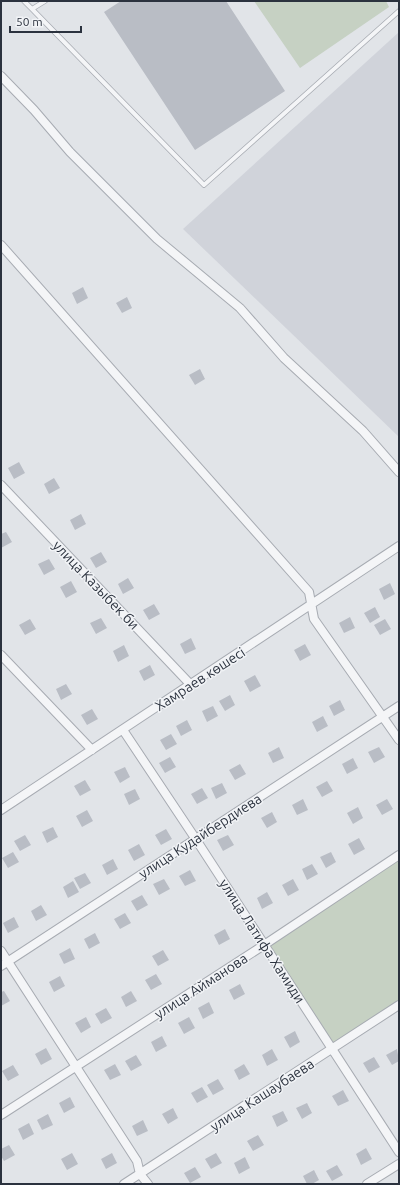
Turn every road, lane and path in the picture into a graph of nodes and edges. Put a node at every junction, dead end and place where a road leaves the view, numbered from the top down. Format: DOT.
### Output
graph roads {
  1 [pos="24,1"];
  2 [pos="45,1"];
  3 [pos="32,10"];
  4 [pos="399,11"];
  5 [pos="1,76"];
  6 [pos="1,245"];
  7 [pos="399,472"];
  8 [pos="1,485"];
  9 [pos="399,546"];
  10 [pos="312,605"];
  11 [pos="1,655"];
  12 [pos="191,685"];
  13 [pos="399,706"];
  14 [pos="384,717"];
  15 [pos="123,730"];
  16 [pos="399,740"];
  17 [pos="92,750"];
  18 [pos="1,810"];
  19 [pos="195,838"];
  20 [pos="399,855"];
  21 [pos="264,945"];
  22 [pos="1,951"];
  23 [pos="8,962"];
  24 [pos="1,966"];
  25 [pos="399,1005"];
  26 [pos="332,1050"];
  27 [pos="76,1067"];
  28 [pos="1,1115"];
  29 [pos="399,1152"];
  30 [pos="399,1164"];
  31 [pos="140,1174"];
  32 [pos="124,1184"];
  33 [pos="148,1184"];
  34 [pos="367,1184"];
  1 -- 3 [label="lane"];
  2 -- 3 [label="lane"];
  3 -- 4 [label="lane"];
  5 -- 7 [label="street"];
  6 -- 10 [label="street"];
  8 -- 12 [label="street, улица Казыбек би"];
  9 -- 10 [label="street, Хамраев көшесі"];
  10 -- 12 [label="street, Хамраев көшесі"];
  10 -- 14 [label="street"];
  11 -- 17 [label="street"];
  12 -- 15 [label="street, Хамраев көшесі"];
  13 -- 14 [label="street, улица Кудайбердиева"];
  14 -- 16 [label="street"];
  14 -- 19 [label="street, улица Кудайбердиева"];
  15 -- 17 [label="street, Хамраев көшесі"];
  15 -- 19 [label="street, улица Латифа Хамиди"];
  17 -- 18 [label="street, Хамраев көшесі"];
  19 -- 21 [label="street, улица Латифа Хамиди"];
  19 -- 23 [label="street, улица Кудайбердиева"];
  20 -- 21 [label="street, улица Айманова"];
  21 -- 26 [label="street, улица Латифа Хамиди"];
  21 -- 27 [label="street, улица Айманова"];
  22 -- 23 [label="street"];
  23 -- 24 [label="street, улица Кудайбердиева"];
  23 -- 27 [label="street"];
  25 -- 26 [label="street, улица Кашаубаева"];
  26 -- 29 [label="street, улица Латифа Хамиди"];
  26 -- 31 [label="street, улица Кашаубаева"];
  27 -- 28 [label="street, улица Айманова"];
  27 -- 31 [label="street"];
  30 -- 34 [label="street"];
  31 -- 32 [label="street, улица Кашаубаева"];
  31 -- 33 [label="street"];
}
